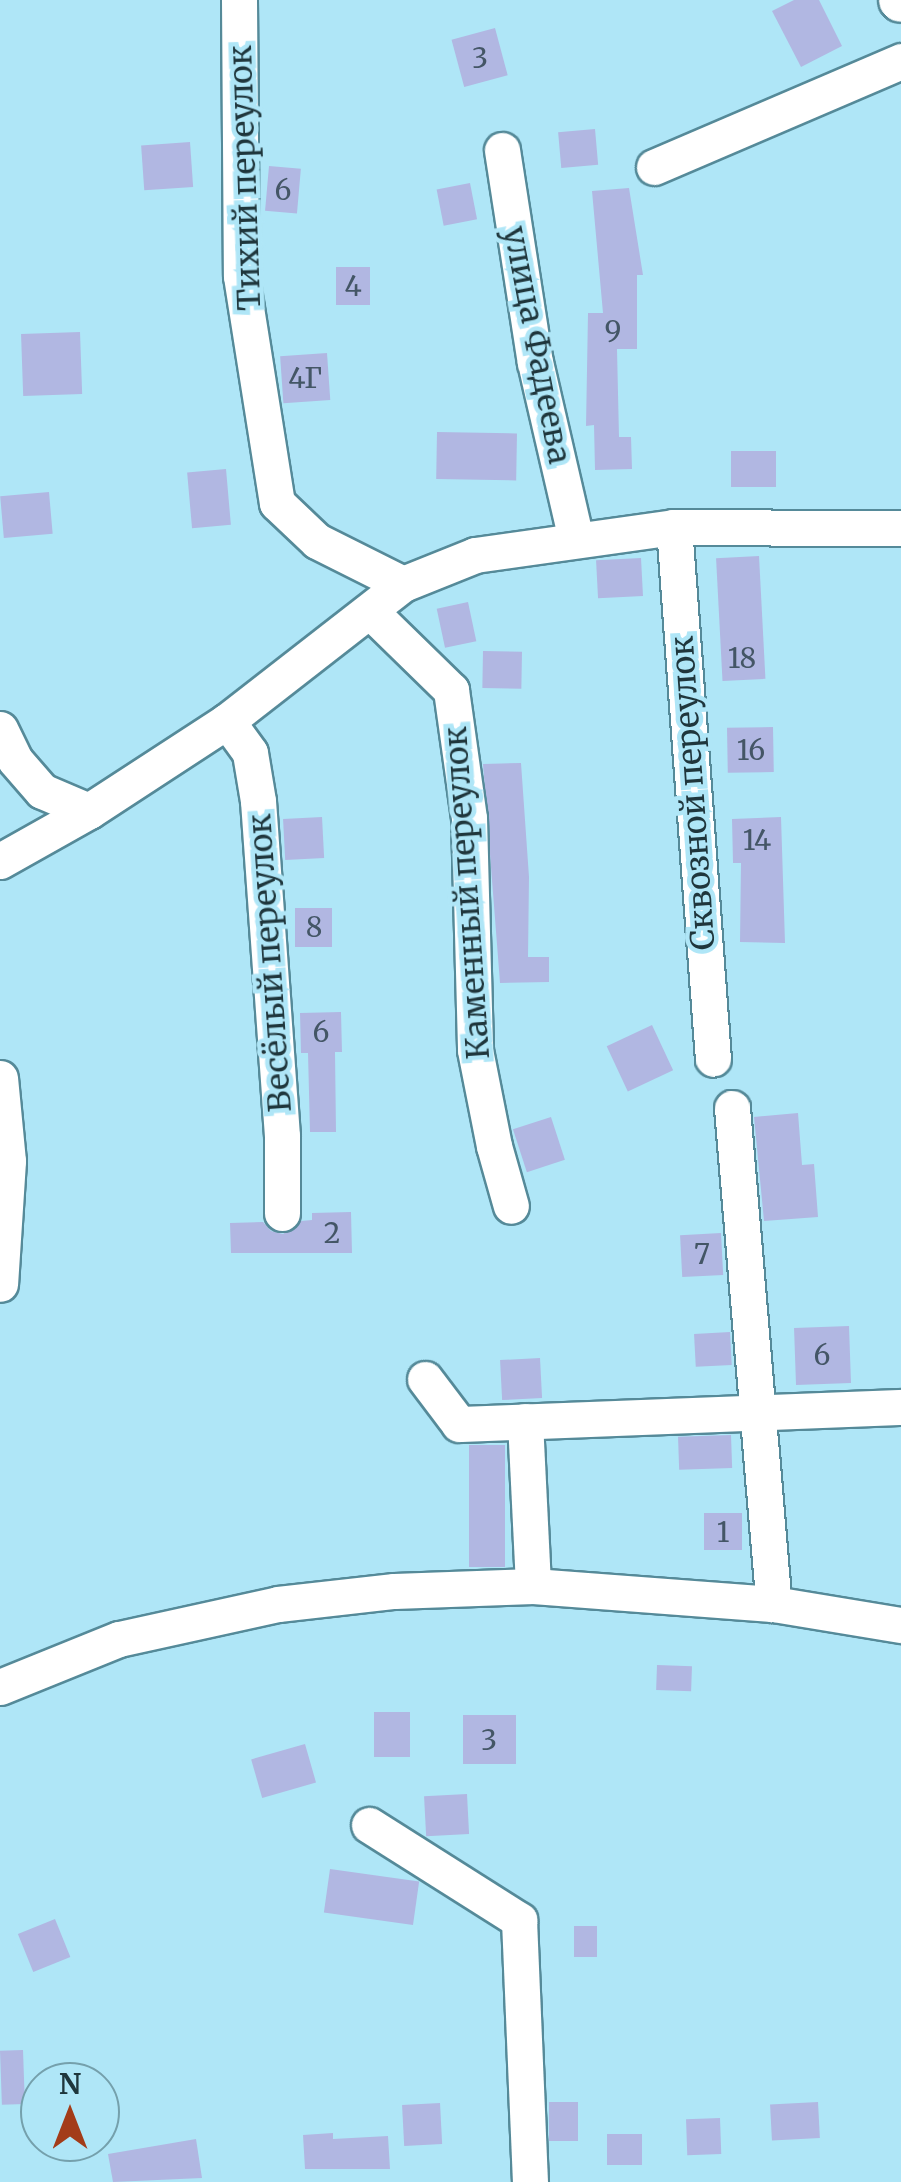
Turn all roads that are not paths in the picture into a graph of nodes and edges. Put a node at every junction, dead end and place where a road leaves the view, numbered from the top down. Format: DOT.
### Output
graph roads {
  1 [pos="239,0"];
  2 [pos="901,61"];
  3 [pos="502,150"];
  4 [pos="654,167"];
  5 [pos="674,527"];
  6 [pos="901,528"];
  7 [pos="576,539"];
  8 [pos="403,584"];
  9 [pos="371,612"];
  10 [pos="227,720"];
  11 [pos="0,729"];
  12 [pos="90,811"];
  13 [pos="0,861"];
  14 [pos="713,1059"];
  15 [pos="0,1078"];
  16 [pos="732,1108"];
  17 [pos="511,1206"];
  18 [pos="282,1214"];
  19 [pos="0,1284"];
  20 [pos="425,1378"];
  21 [pos="901,1408"];
  22 [pos="756,1414"];
  23 [pos="525,1421"];
  24 [pos="533,1586"];
  25 [pos="774,1604"];
  26 [pos="901,1625"];
  27 [pos="0,1687"];
  28 [pos="369,1825"];
  29 [pos="530,2182"];
  1 -- 8 [label="street, Тихий переулок"];
  2 -- 4 [label="street"];
  3 -- 7 [label="street, улица Фадеева"];
  5 -- 6 [label="street"];
  5 -- 7 [label="street"];
  5 -- 14 [label="street, Сквозной переулок"];
  7 -- 8 [label="street"];
  8 -- 9 [label="street"];
  9 -- 10 [label="street"];
  9 -- 17 [label="street, Каменный переулок"];
  10 -- 12 [label="street"];
  10 -- 18 [label="street, Весёлый переулок"];
  11 -- 12 [label="street"];
  12 -- 13 [label="street"];
  15 -- 19 [label="street"];
  16 -- 22 [label="street"];
  20 -- 23 [label="street"];
  21 -- 22 [label="street"];
  22 -- 23 [label="street"];
  22 -- 25 [label="street"];
  23 -- 24 [label="street"];
  24 -- 25 [label="street"];
  24 -- 27 [label="street"];
  25 -- 26 [label="street"];
  28 -- 29 [label="street"];
}
